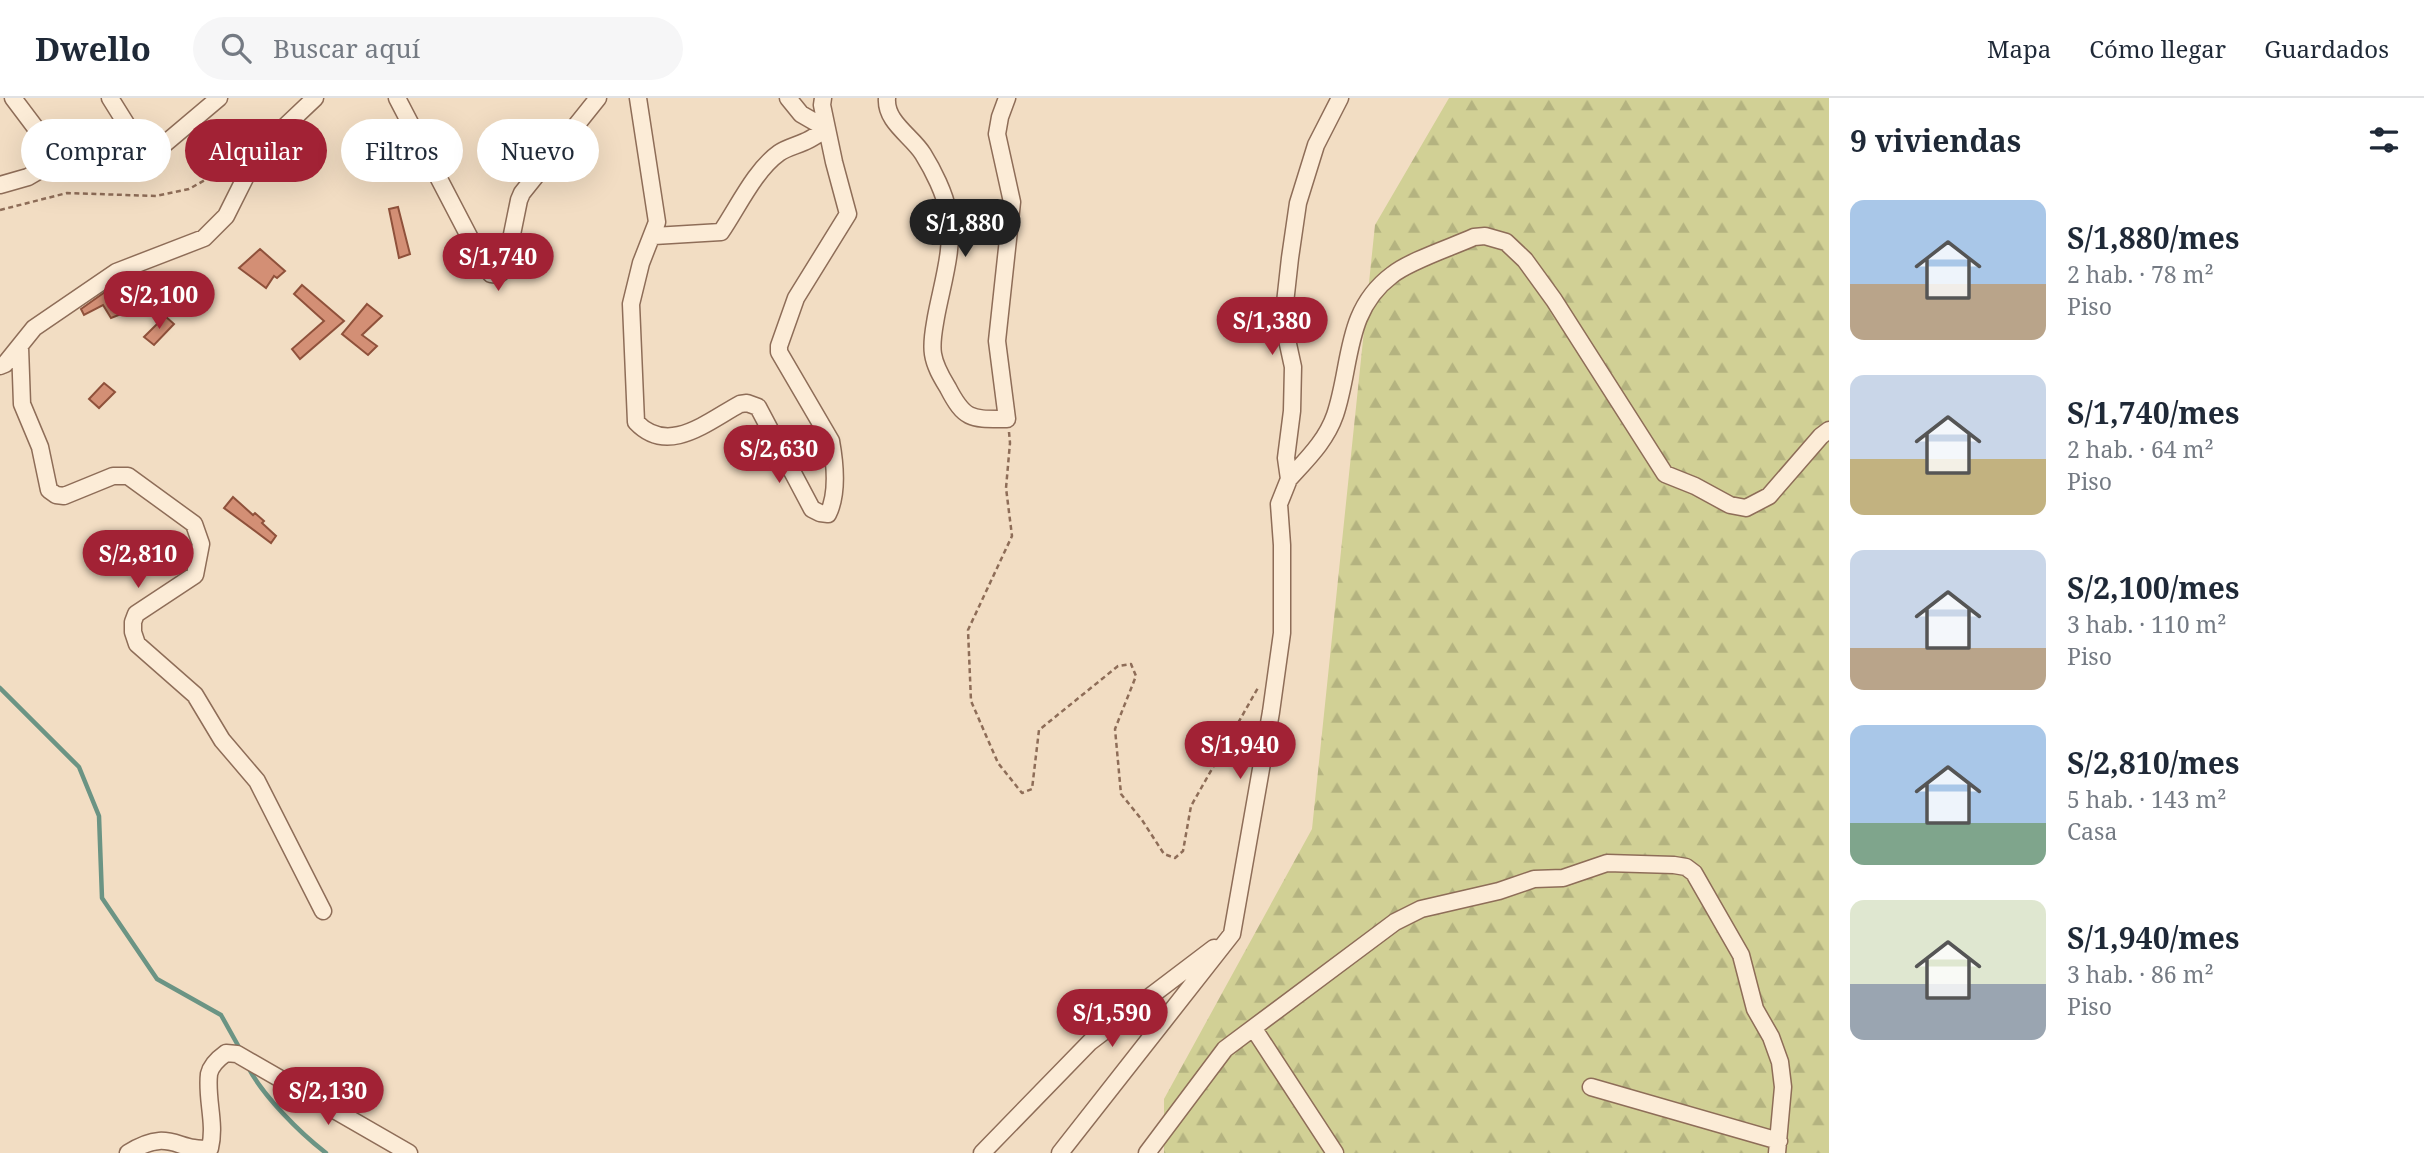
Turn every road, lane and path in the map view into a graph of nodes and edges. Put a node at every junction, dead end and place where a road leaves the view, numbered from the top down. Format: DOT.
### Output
graph roads {
  1 [pos="13,98"];
  2 [pos="110,98"];
  3 [pos="219,98"];
  4 [pos="397,98"];
  5 [pos="598,98"];
  6 [pos="638,98"];
  7 [pos="788,98"];
  8 [pos="823,98"];
  9 [pos="887,98"];
  10 [pos="1007,98"];
  11 [pos="1340,98"];
  12 [pos="317,99"];
  13 [pos="29,119"];
  14 [pos="123,119"];
  15 [pos="293,119"];
  16 [pos="827,129"];
  17 [pos="171,138"];
  18 [pos="21,179"];
  19 [pos="202,182"];
  20 [pos="243,182"];
  21 [pos="0,185"];
  22 [pos="0,210"];
  23 [pos="654,236"];
  24 [pos="20,347"];
  25 [pos="0,366"];
  26 [pos="1007,419"];
  27 [pos="1829,430"];
  28 [pos="1289,480"];
  29 [pos="1276,675"];
  30 [pos="323,911"];
  31 [pos="1232,934"];
  32 [pos="1254,1029"];
  33 [pos="1591,1087"];
  34 [pos="1778,1147"];
  35 [pos="128,1153"];
  36 [pos="409,1153"];
  37 [pos="982,1153"];
  38 [pos="1060,1153"];
  39 [pos="1147,1153"];
  40 [pos="1335,1153"];
  1 -- 13 [label="street"];
  2 -- 14 [label="street"];
  3 -- 17 [label="street"];
  4 -- 5 [label="street"];
  6 -- 23 [label="street"];
  7 -- 16 [label="street"];
  8 -- 16 [label="street"];
  9 -- 26 [label="street"];
  10 -- 26 [label="street"];
  11 -- 28 [label="street"];
  12 -- 15 [label="street"];
  16 -- 23 [label="street"];
  16 -- 23 [label="street"];
  18 -- 21 [label="street"];
  19 -- 22 [label="path"];
  20 -- 24 [label="street"];
  24 -- 25 [label="street"];
  24 -- 30 [label="street"];
  26 -- 29 [label="path"];
  27 -- 28 [label="street"];
  28 -- 29 [label="street"];
  29 -- 31 [label="street"];
  31 -- 37 [label="street"];
  31 -- 38 [label="street"];
  32 -- 34 [label="street"];
  32 -- 39 [label="street"];
  32 -- 40 [label="street"];
  33 -- 34 [label="street"];
  35 -- 36 [label="street"];
}
